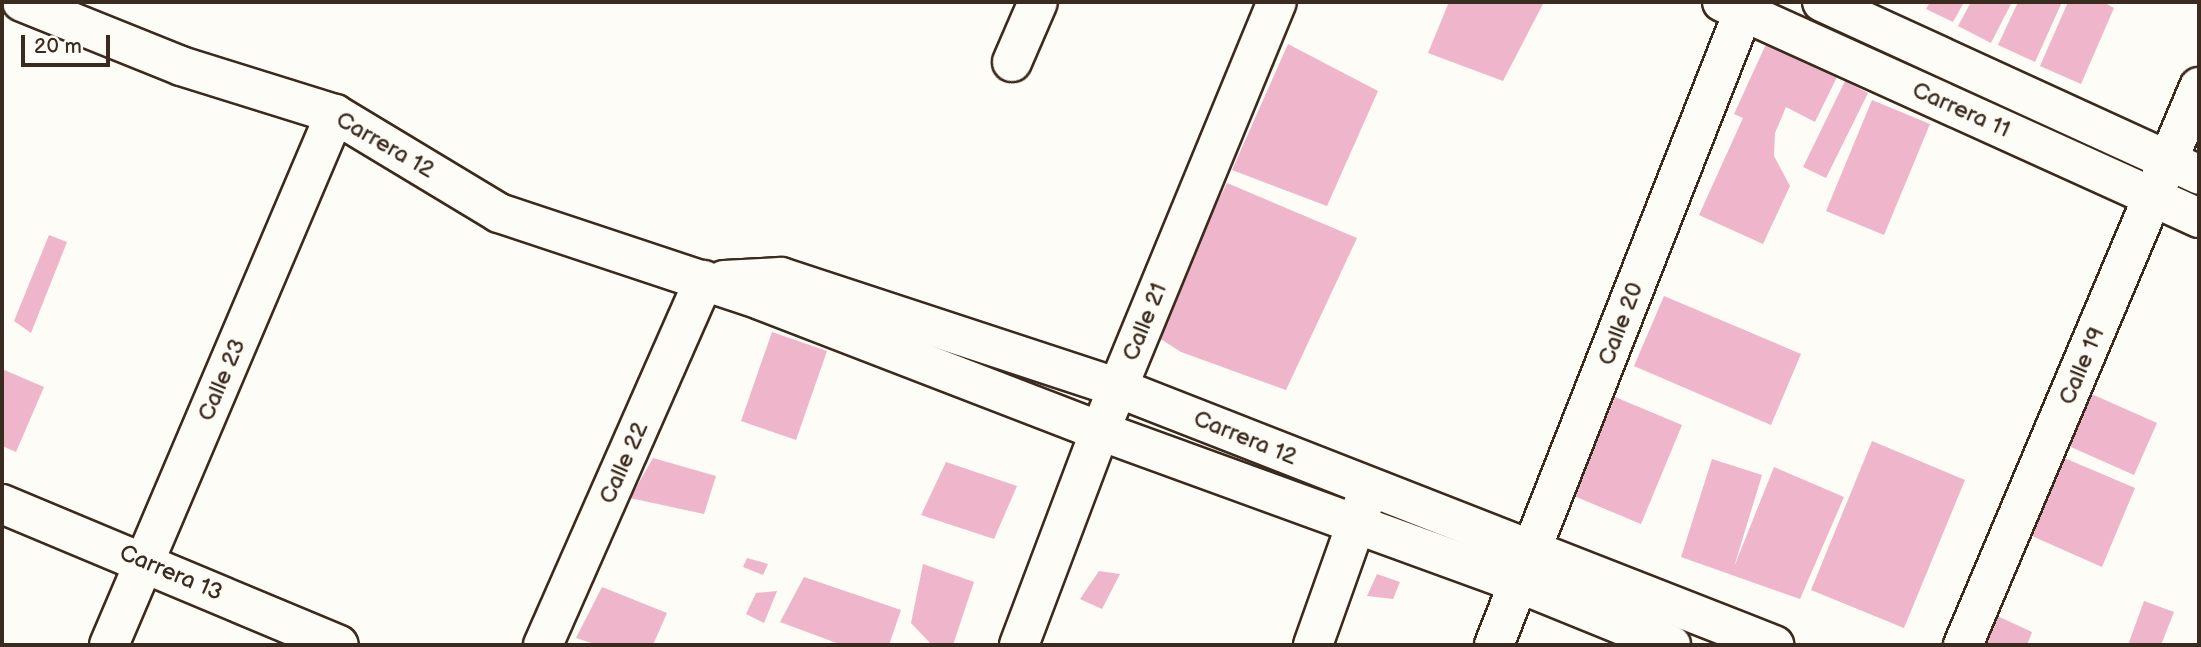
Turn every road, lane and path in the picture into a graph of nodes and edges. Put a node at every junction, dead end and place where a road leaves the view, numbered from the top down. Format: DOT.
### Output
graph roads {
  1 [pos="22,2"];
  2 [pos="1038,2"];
  3 [pos="1277,2"];
  4 [pos="1822,2"];
  5 [pos="1737,5"];
  6 [pos="1012,62"];
  7 [pos="2199,87"];
  8 [pos="335,114"];
  9 [pos="2184,167"];
  10 [pos="2154,198"];
  11 [pos="2199,218"];
  12 [pos="704,280"];
  13 [pos="1118,388"];
  14 [pos="1100,431"];
  15 [pos="1370,488"];
  16 [pos="2,504"];
  17 [pos="1356,525"];
  18 [pos="145,561"];
  19 [pos="1527,568"];
  20 [pos="109,645"];
  21 [pos="339,645"];
  22 [pos="543,645"];
  23 [pos="1019,645"];
  24 [pos="1313,645"];
  25 [pos="1494,645"];
  26 [pos="1671,645"];
  27 [pos="1774,645"];
  28 [pos="1963,645"];
  1 -- 8 [label="street, Carrera 12"];
  2 -- 6 [label="street"];
  3 -- 13 [label="street, Calle 21"];
  4 -- 9 [label="street, Carrera 11"];
  5 -- 10 [label="street, Carrera 11"];
  5 -- 19 [label="street, Calle 20"];
  7 -- 9 [label="street, Calle 19"];
  8 -- 12 [label="street, Carrera 12"];
  8 -- 18 [label="street, Calle 23"];
  9 -- 10 [label="street, Calle 19"];
  10 -- 11 [label="street, Carrera 11"];
  10 -- 28 [label="street, Calle 19"];
  12 -- 13 [label="street, Carrera 12"];
  12 -- 14 [label="street, Carrera 12"];
  12 -- 22 [label="street, Calle 22"];
  13 -- 14 [label="street, Calle 21"];
  13 -- 15 [label="street, Carrera 12"];
  14 -- 17 [label="street, Carrera 12"];
  14 -- 23 [label="street, Calle 21"];
  15 -- 17 [label="street"];
  15 -- 19 [label="street, Carrera 12"];
  16 -- 18 [label="street, Carrera 13"];
  17 -- 19 [label="street, Carrera 12"];
  17 -- 24 [label="street"];
  18 -- 20 [label="street, Calle 23"];
  18 -- 21 [label="street, Carrera 13"];
  19 -- 25 [label="street, Calle 20"];
  19 -- 26 [label="street, Carrera 12"];
  19 -- 27 [label="street, Carrera 12"];
}
